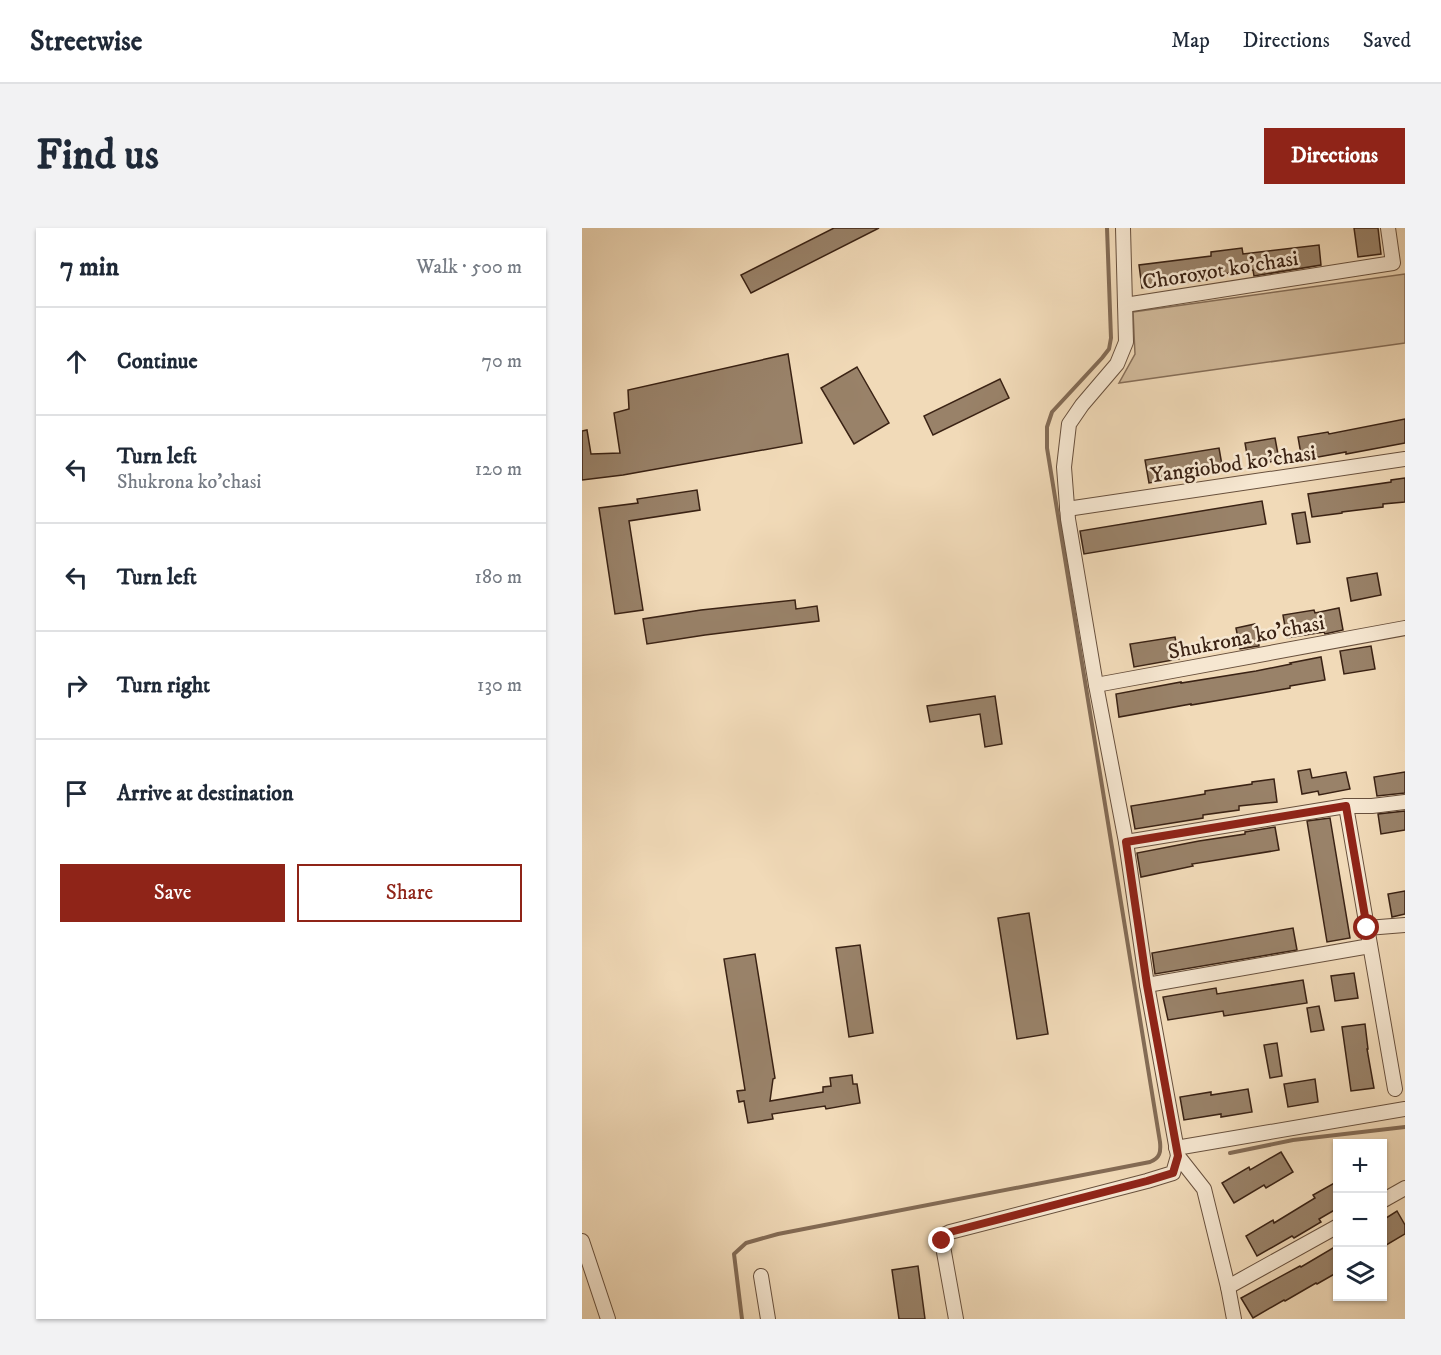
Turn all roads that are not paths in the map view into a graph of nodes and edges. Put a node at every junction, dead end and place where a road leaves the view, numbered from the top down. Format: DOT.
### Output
graph roads {
  1 [pos="1123,228"];
  2 [pos="1388,228"];
  3 [pos="1125,305"];
  4 [pos="1405,459"];
  5 [pos="1066,509"];
  6 [pos="1405,628"];
  7 [pos="1095,685"];
  8 [pos="1405,802"];
  9 [pos="1346,806"];
  10 [pos="1126,842"];
  11 [pos="1405,925"];
  12 [pos="1367,928"];
  13 [pos="1370,946"];
  14 [pos="1147,985"];
  15 [pos="1395,1089"];
  16 [pos="1405,1109"];
  17 [pos="1177,1152"];
  18 [pos="1405,1188"];
  19 [pos="1387,1199"];
  20 [pos="1333,1229"];
  21 [pos="582,1241"];
  22 [pos="761,1276"];
  23 [pos="1228,1287"];
  24 [pos="608,1319"];
  25 [pos="768,1319"];
  26 [pos="956,1319"];
  27 [pos="1234,1319"];
  1 -- 3 [label="street"];
  2 -- 3 [label="street, Chorovot ko'chasi"];
  3 -- 5 [label="street"];
  4 -- 5 [label="street, Yangiobod ko'chasi"];
  5 -- 7 [label="street"];
  6 -- 7 [label="street, Shukrona ko'chasi"];
  7 -- 10 [label="street"];
  8 -- 9 [label="street"];
  9 -- 10 [label="street"];
  9 -- 12 [label="street"];
  10 -- 14 [label="street"];
  11 -- 12 [label="street"];
  12 -- 13 [label="street"];
  13 -- 14 [label="street"];
  13 -- 15 [label="street"];
  14 -- 17 [label="street"];
  16 -- 17 [label="street"];
  17 -- 23 [label="street"];
  17 -- 26 [label="street"];
  18 -- 19 [label="street"];
  20 -- 23 [label="street"];
  21 -- 24 [label="street"];
  22 -- 25 [label="street"];
  23 -- 27 [label="street"];
}
